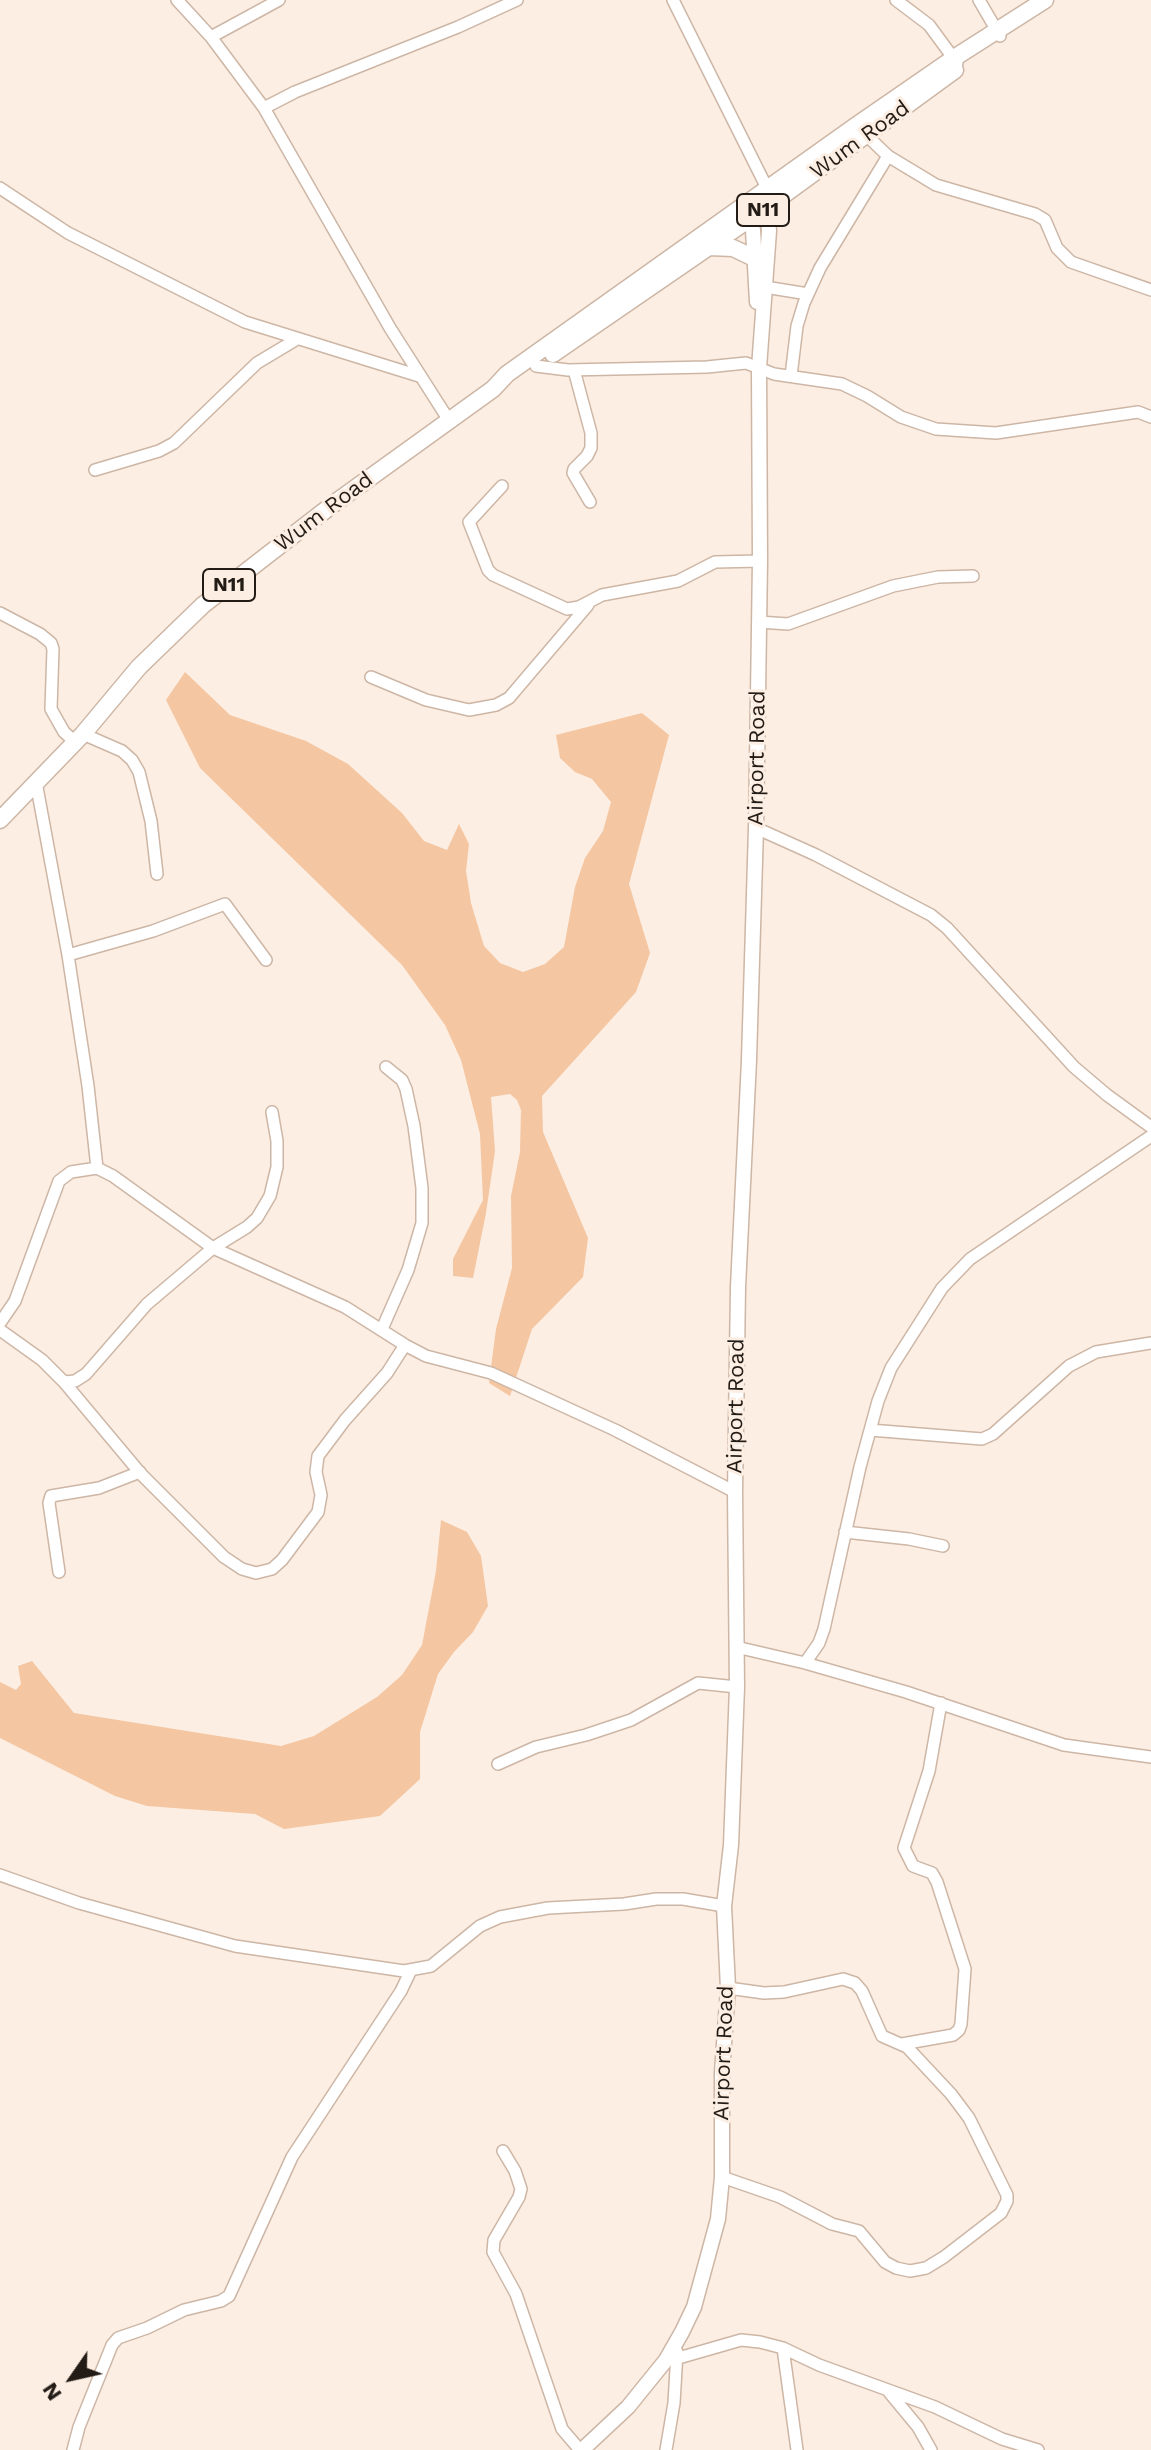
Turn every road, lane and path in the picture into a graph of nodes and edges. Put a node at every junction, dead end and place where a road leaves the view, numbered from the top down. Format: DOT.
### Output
graph roads {
  1 [pos="177,0"];
  2 [pos="279,0"];
  3 [pos="517,0"];
  4 [pos="673,0"];
  5 [pos="896,0"];
  6 [pos="979,0"];
  7 [pos="1045,0"];
  8 [pos="998,34"];
  9 [pos="211,37"];
  10 [pos="957,62"];
  11 [pos="264,108"];
  12 [pos="862,131"];
  13 [pos="888,156"];
  14 [pos="0,188"];
  15 [pos="764,196"];
  16 [pos="747,212"];
  17 [pos="709,247"];
  18 [pos="754,258"];
  19 [pos="765,287"];
  20 [pos="1151,290"];
  21 [pos="808,294"];
  22 [pos="763,317"];
  23 [pos="297,339"];
  24 [pos="557,351"];
  25 [pos="536,366"];
  26 [pos="759,368"];
  27 [pos="571,370"];
  28 [pos="419,376"];
  29 [pos="791,376"];
  30 [pos="493,389"];
  31 [pos="1151,417"];
  32 [pos="450,422"];
  33 [pos="95,470"];
  34 [pos="502,486"];
  35 [pos="590,502"];
  36 [pos="760,561"];
  37 [pos="973,576"];
  38 [pos="595,598"];
  39 [pos="0,613"];
  40 [pos="759,622"];
  41 [pos="371,677"];
  42 [pos="79,738"];
  43 [pos="36,782"];
  44 [pos="0,820"];
  45 [pos="756,828"];
  46 [pos="157,874"];
  47 [pos="68,955"];
  48 [pos="266,960"];
  49 [pos="386,1067"];
  50 [pos="272,1112"];
  51 [pos="1151,1127"];
  52 [pos="1151,1136"];
  53 [pos="97,1168"];
  54 [pos="213,1248"];
  55 [pos="0,1323"];
  56 [pos="382,1329"];
  57 [pos="0,1330"];
  58 [pos="1151,1343"];
  59 [pos="405,1345"];
  60 [pos="64,1382"];
  61 [pos="870,1430"];
  62 [pos="140,1472"];
  63 [pos="735,1492"];
  64 [pos="845,1532"];
  65 [pos="943,1546"];
  66 [pos="59,1572"];
  67 [pos="736,1647"];
  68 [pos="805,1663"];
  69 [pos="737,1687"];
  70 [pos="941,1703"];
  71 [pos="1151,1757"];
  72 [pos="498,1764"];
  73 [pos="0,1875"];
  74 [pos="724,1906"];
  75 [pos="411,1970"];
  76 [pos="728,1988"];
  77 [pos="902,2044"];
  78 [pos="503,2151"];
  79 [pos="722,2177"];
  80 [pos="682,2332"];
  81 [pos="783,2348"];
  82 [pos="675,2359"];
  83 [pos="889,2391"];
  84 [pos="73,2450"];
  85 [pos="581,2450"];
  86 [pos="666,2450"];
  87 [pos="797,2450"];
  88 [pos="931,2450"];
  89 [pos="1038,2450"];
  1 -- 9 [label="street"];
  2 -- 9 [label="street"];
  3 -- 11 [label="street"];
  4 -- 15 [label="street"];
  5 -- 10 [label="street"];
  6 -- 8 [label="street"];
  7 -- 8 [label="highway, Wum Road / N11"];
  8 -- 10 [label="highway, Wum Road / N11"];
  9 -- 11 [label="street"];
  10 -- 12 [label="highway, Wum Road / N11"];
  11 -- 28 [label="street"];
  12 -- 13 [label="street"];
  12 -- 15 [label="highway, Wum Road / N11"];
  13 -- 20 [label="street"];
  13 -- 21 [label="street"];
  14 -- 23 [label="street"];
  15 -- 16 [label="highway, Wum Road / N11"];
  15 -- 19 [label="main road, Airport Road"];
  16 -- 17 [label="highway, Wum Road / N11"];
  16 -- 18 [label="main road, Airport Road"];
  16 -- 30 [label="highway, Wum Road / N11"];
  17 -- 18 [label="highway"];
  17 -- 24 [label="highway, Wum Road / N11"];
  18 -- 22 [label="main road, Airport Road"];
  19 -- 21 [label="street"];
  19 -- 22 [label="main road, Airport Road"];
  21 -- 29 [label="street"];
  22 -- 26 [label="main road, Airport Road"];
  23 -- 28 [label="street"];
  23 -- 33 [label="street"];
  24 -- 25 [label="highway, Wum Road / N11"];
  24 -- 27 [label="street"];
  25 -- 27 [label="street"];
  25 -- 30 [label="highway, Wum Road / N11"];
  26 -- 27 [label="street"];
  26 -- 29 [label="street"];
  26 -- 36 [label="main road, Airport Road"];
  27 -- 35 [label="street"];
  28 -- 32 [label="street"];
  29 -- 31 [label="street"];
  30 -- 32 [label="highway, Wum Road / N11"];
  32 -- 42 [label="highway, Wum Road / N11"];
  34 -- 38 [label="street"];
  36 -- 38 [label="street"];
  36 -- 40 [label="main road, Airport Road"];
  37 -- 40 [label="street"];
  38 -- 41 [label="street"];
  39 -- 42 [label="street"];
  40 -- 45 [label="main road, Airport Road"];
  42 -- 43 [label="highway, Wum Road / N11"];
  42 -- 46 [label="street"];
  43 -- 44 [label="highway, Wum Road / N11"];
  43 -- 47 [label="street"];
  45 -- 51 [label="street"];
  45 -- 63 [label="main road, Airport Road"];
  47 -- 48 [label="street"];
  47 -- 53 [label="street"];
  49 -- 56 [label="street"];
  50 -- 54 [label="street"];
  52 -- 61 [label="street"];
  53 -- 54 [label="street"];
  53 -- 55 [label="street"];
  54 -- 56 [label="street"];
  54 -- 60 [label="street"];
  56 -- 59 [label="street"];
  57 -- 60 [label="street"];
  58 -- 61 [label="street"];
  59 -- 62 [label="street"];
  59 -- 63 [label="street"];
  60 -- 62 [label="street"];
  61 -- 64 [label="street"];
  62 -- 66 [label="street"];
  63 -- 67 [label="main road, Airport Road"];
  64 -- 65 [label="street"];
  64 -- 68 [label="street"];
  67 -- 68 [label="street"];
  67 -- 69 [label="main road, Airport Road"];
  68 -- 70 [label="street"];
  69 -- 72 [label="street"];
  69 -- 74 [label="main road, Airport Road"];
  70 -- 71 [label="street"];
  70 -- 77 [label="street"];
  73 -- 75 [label="street"];
  74 -- 75 [label="street"];
  74 -- 76 [label="main road, Airport Road"];
  75 -- 84 [label="street"];
  76 -- 77 [label="street"];
  76 -- 79 [label="main road, Airport Road"];
  77 -- 79 [label="street"];
  78 -- 85 [label="street"];
  79 -- 80 [label="main road, Airport Road"];
  80 -- 82 [label="street"];
  80 -- 85 [label="main road, Airport Road"];
  81 -- 82 [label="street"];
  81 -- 83 [label="street"];
  81 -- 87 [label="street"];
  82 -- 86 [label="street"];
  83 -- 88 [label="street"];
  83 -- 89 [label="street"];
}
